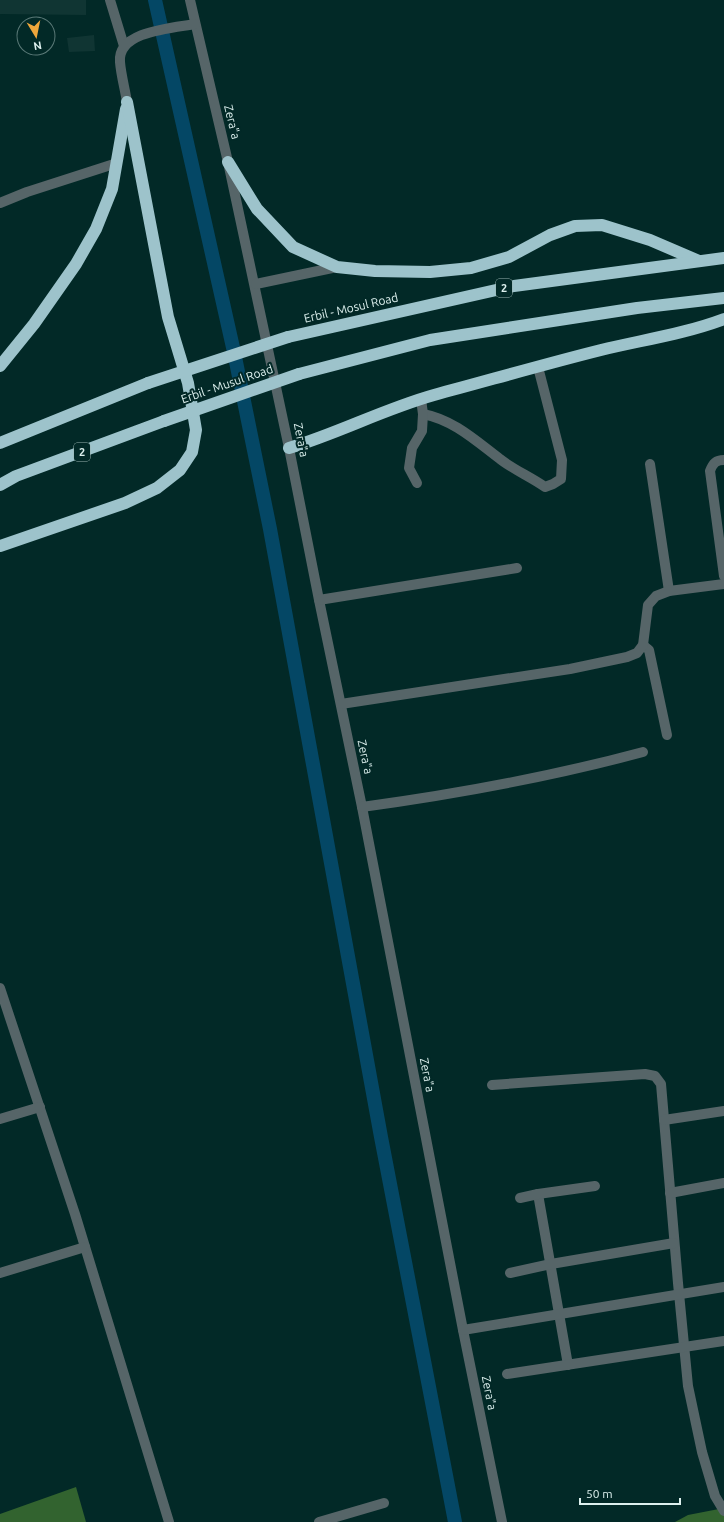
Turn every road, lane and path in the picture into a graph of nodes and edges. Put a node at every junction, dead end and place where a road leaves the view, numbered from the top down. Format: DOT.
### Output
graph roads {
  1 [pos="110,0"];
  2 [pos="190,0"];
  3 [pos="196,24"];
  4 [pos="124,46"];
  5 [pos="127,102"];
  6 [pos="228,162"];
  7 [pos="117,163"];
  8 [pos="0,203"];
  9 [pos="724,258"];
  10 [pos="699,261"];
  11 [pos="337,267"];
  12 [pos="256,284"];
  13 [pos="724,298"];
  14 [pos="724,319"];
  15 [pos="0,366"];
  16 [pos="538,367"];
  17 [pos="421,399"];
  18 [pos="423,414"];
  19 [pos="0,443"];
  20 [pos="289,448"];
  21 [pos="724,460"];
  22 [pos="650,464"];
  23 [pos="417,483"];
  24 [pos="0,484"];
  25 [pos="0,546"];
  26 [pos="517,568"];
  27 [pos="724,576"];
  28 [pos="724,584"];
  29 [pos="669,591"];
  30 [pos="319,600"];
  31 [pos="643,645"];
  32 [pos="341,704"];
  33 [pos="667,735"];
  34 [pos="642,752"];
  35 [pos="362,807"];
  36 [pos="0,988"];
  37 [pos="492,1084"];
  38 [pos="40,1107"];
  39 [pos="724,1111"];
  40 [pos="0,1119"];
  41 [pos="664,1120"];
  42 [pos="724,1183"];
  43 [pos="595,1186"];
  44 [pos="670,1193"];
  45 [pos="538,1194"];
  46 [pos="520,1198"];
  47 [pos="674,1243"];
  48 [pos="85,1247"];
  49 [pos="551,1264"];
  50 [pos="0,1273"];
  51 [pos="510,1273"];
  52 [pos="724,1287"];
  53 [pos="679,1295"];
  54 [pos="560,1314"];
  55 [pos="463,1330"];
  56 [pos="724,1341"];
  57 [pos="684,1347"];
  58 [pos="568,1365"];
  59 [pos="507,1374"];
  60 [pos="384,1503"];
  61 [pos="724,1511"];
  62 [pos="170,1522"];
  63 [pos="319,1522"];
  64 [pos="502,1522"];
  1 -- 4 [label="street"];
  2 -- 3 [label="street, Zera\"a"];
  3 -- 4 [label="street"];
  3 -- 6 [label="street, Zera\"a"];
  4 -- 5 [label="street"];
  5 -- 7 [label="highway"];
  5 -- 25 [label="highway"];
  6 -- 11 [label="highway"];
  6 -- 12 [label="street, Zera\"a"];
  7 -- 8 [label="street"];
  7 -- 15 [label="highway"];
  9 -- 10 [label="highway, Erbil - Mosul Road / 2"];
  10 -- 11 [label="highway"];
  10 -- 19 [label="highway, Erbil - Mosul Road / 2, bridge"];
  11 -- 12 [label="street"];
  12 -- 20 [label="street, Zera\"a"];
  13 -- 24 [label="highway, Erbil - Musul Road / 2, bridge"];
  14 -- 16 [label="highway"];
  16 -- 17 [label="highway"];
  16 -- 18 [label="street"];
  17 -- 18 [label="street"];
  17 -- 20 [label="highway"];
  18 -- 23 [label="street"];
  20 -- 30 [label="street, Zera\"a"];
  21 -- 27 [label="street"];
  22 -- 29 [label="street"];
  26 -- 30 [label="street"];
  28 -- 29 [label="street"];
  29 -- 31 [label="street"];
  30 -- 32 [label="street, Zera\"a"];
  31 -- 32 [label="street"];
  31 -- 33 [label="street"];
  32 -- 35 [label="street, Zera\"a"];
  34 -- 35 [label="street"];
  35 -- 55 [label="street, Zera\"a"];
  36 -- 38 [label="street"];
  37 -- 41 [label="street"];
  38 -- 40 [label="street"];
  38 -- 48 [label="street"];
  39 -- 41 [label="street"];
  41 -- 44 [label="street"];
  42 -- 44 [label="street"];
  43 -- 45 [label="street"];
  44 -- 47 [label="street"];
  45 -- 46 [label="street"];
  45 -- 49 [label="street"];
  47 -- 49 [label="street"];
  47 -- 53 [label="street"];
  48 -- 50 [label="street"];
  48 -- 62 [label="street"];
  49 -- 51 [label="street"];
  49 -- 54 [label="street"];
  52 -- 53 [label="street"];
  53 -- 54 [label="street"];
  53 -- 57 [label="street"];
  54 -- 55 [label="street"];
  54 -- 58 [label="street"];
  55 -- 64 [label="street, Zera\"a"];
  56 -- 57 [label="street"];
  57 -- 58 [label="street"];
  57 -- 61 [label="street"];
  58 -- 59 [label="street"];
  60 -- 63 [label="street"];
}
